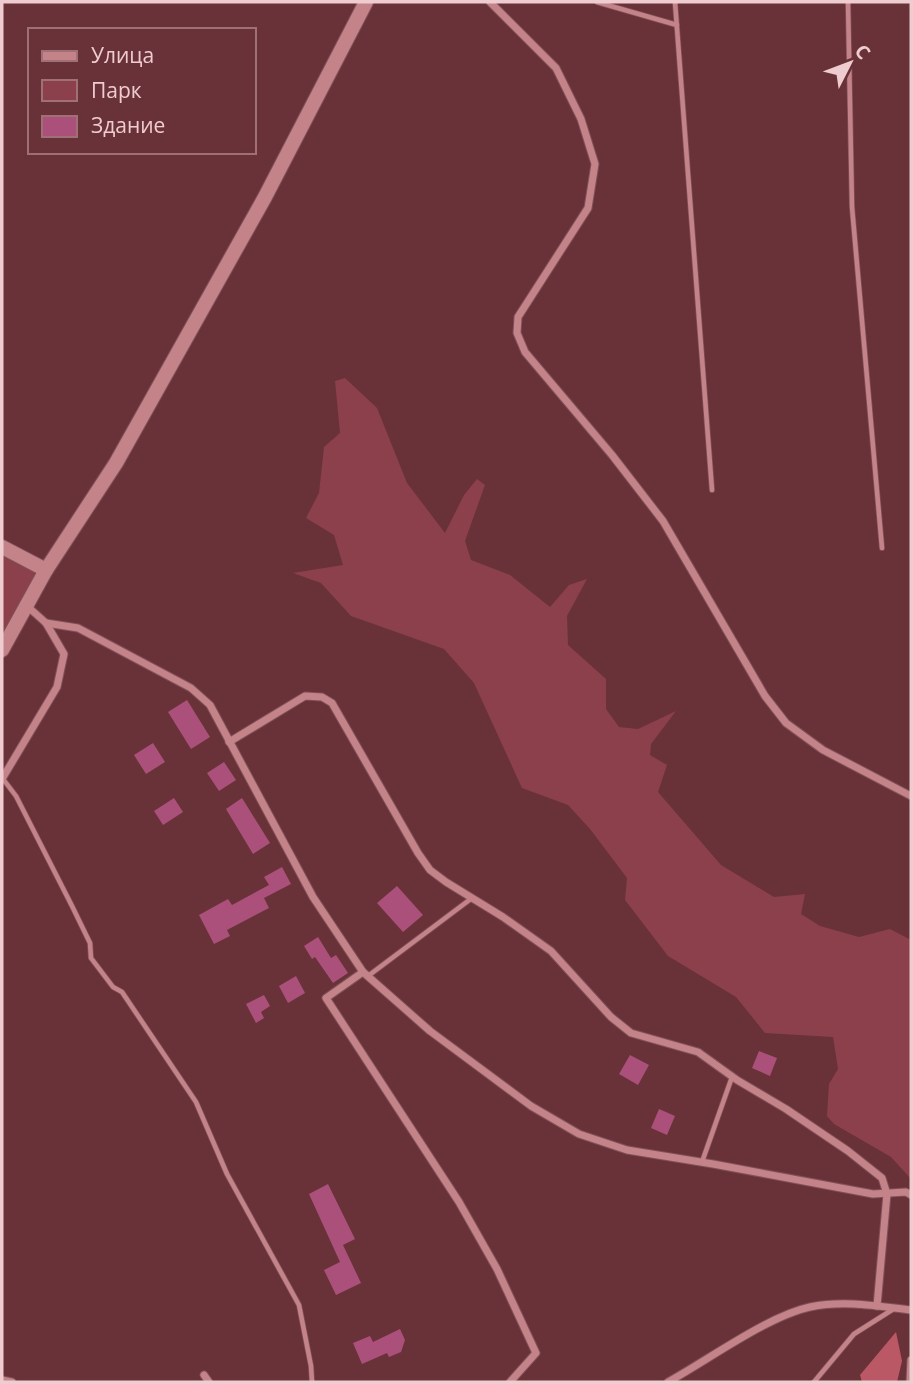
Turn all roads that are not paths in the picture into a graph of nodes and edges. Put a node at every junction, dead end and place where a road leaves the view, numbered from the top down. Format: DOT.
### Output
graph roads {
  1 [pos="366,2"];
  2 [pos="490,2"];
  3 [pos="597,2"];
  4 [pos="676,2"];
  5 [pos="848,2"];
  6 [pos="677,25"];
  7 [pos="712,490"];
  8 [pos="2,547"];
  9 [pos="883,548"];
  10 [pos="46,570"];
  11 [pos="27,605"];
  12 [pos="46,623"];
  13 [pos="2,650"];
  14 [pos="229,741"];
  15 [pos="2,778"];
  16 [pos="911,796"];
  17 [pos="472,898"];
  18 [pos="365,974"];
  19 [pos="732,1076"];
  20 [pos="702,1162"];
  21 [pos="887,1194"];
  22 [pos="911,1195"];
  23 [pos="877,1306"];
  24 [pos="895,1308"];
  25 [pos="911,1310"];
  26 [pos="911,1360"];
  27 [pos="2,1380"];
  28 [pos="12,1382"];
  29 [pos="312,1382"];
  30 [pos="510,1382"];
  31 [pos="668,1382"];
  32 [pos="814,1382"];
  33 [pos="910,1382"];
  1 -- 10 [label="main road"];
  2 -- 16 [label="street"];
  3 -- 6 [label="lane"];
  4 -- 6 [label="lane"];
  5 -- 9 [label="lane"];
  6 -- 7 [label="lane"];
  8 -- 10 [label="main road"];
  10 -- 11 [label="main road"];
  11 -- 12 [label="street"];
  11 -- 13 [label="main road"];
  12 -- 14 [label="street"];
  12 -- 15 [label="street"];
  14 -- 17 [label="street"];
  14 -- 18 [label="street"];
  15 -- 29 [label="lane"];
  17 -- 18 [label="lane"];
  17 -- 19 [label="street"];
  18 -- 20 [label="street"];
  18 -- 30 [label="street"];
  19 -- 20 [label="lane"];
  19 -- 21 [label="street"];
  20 -- 21 [label="street"];
  21 -- 22 [label="street"];
  21 -- 23 [label="street"];
  23 -- 24 [label="street"];
  23 -- 31 [label="street"];
  24 -- 25 [label="street"];
  24 -- 32 [label="lane"];
  26 -- 33 [label="street"];
  27 -- 28 [label="street"];
}
